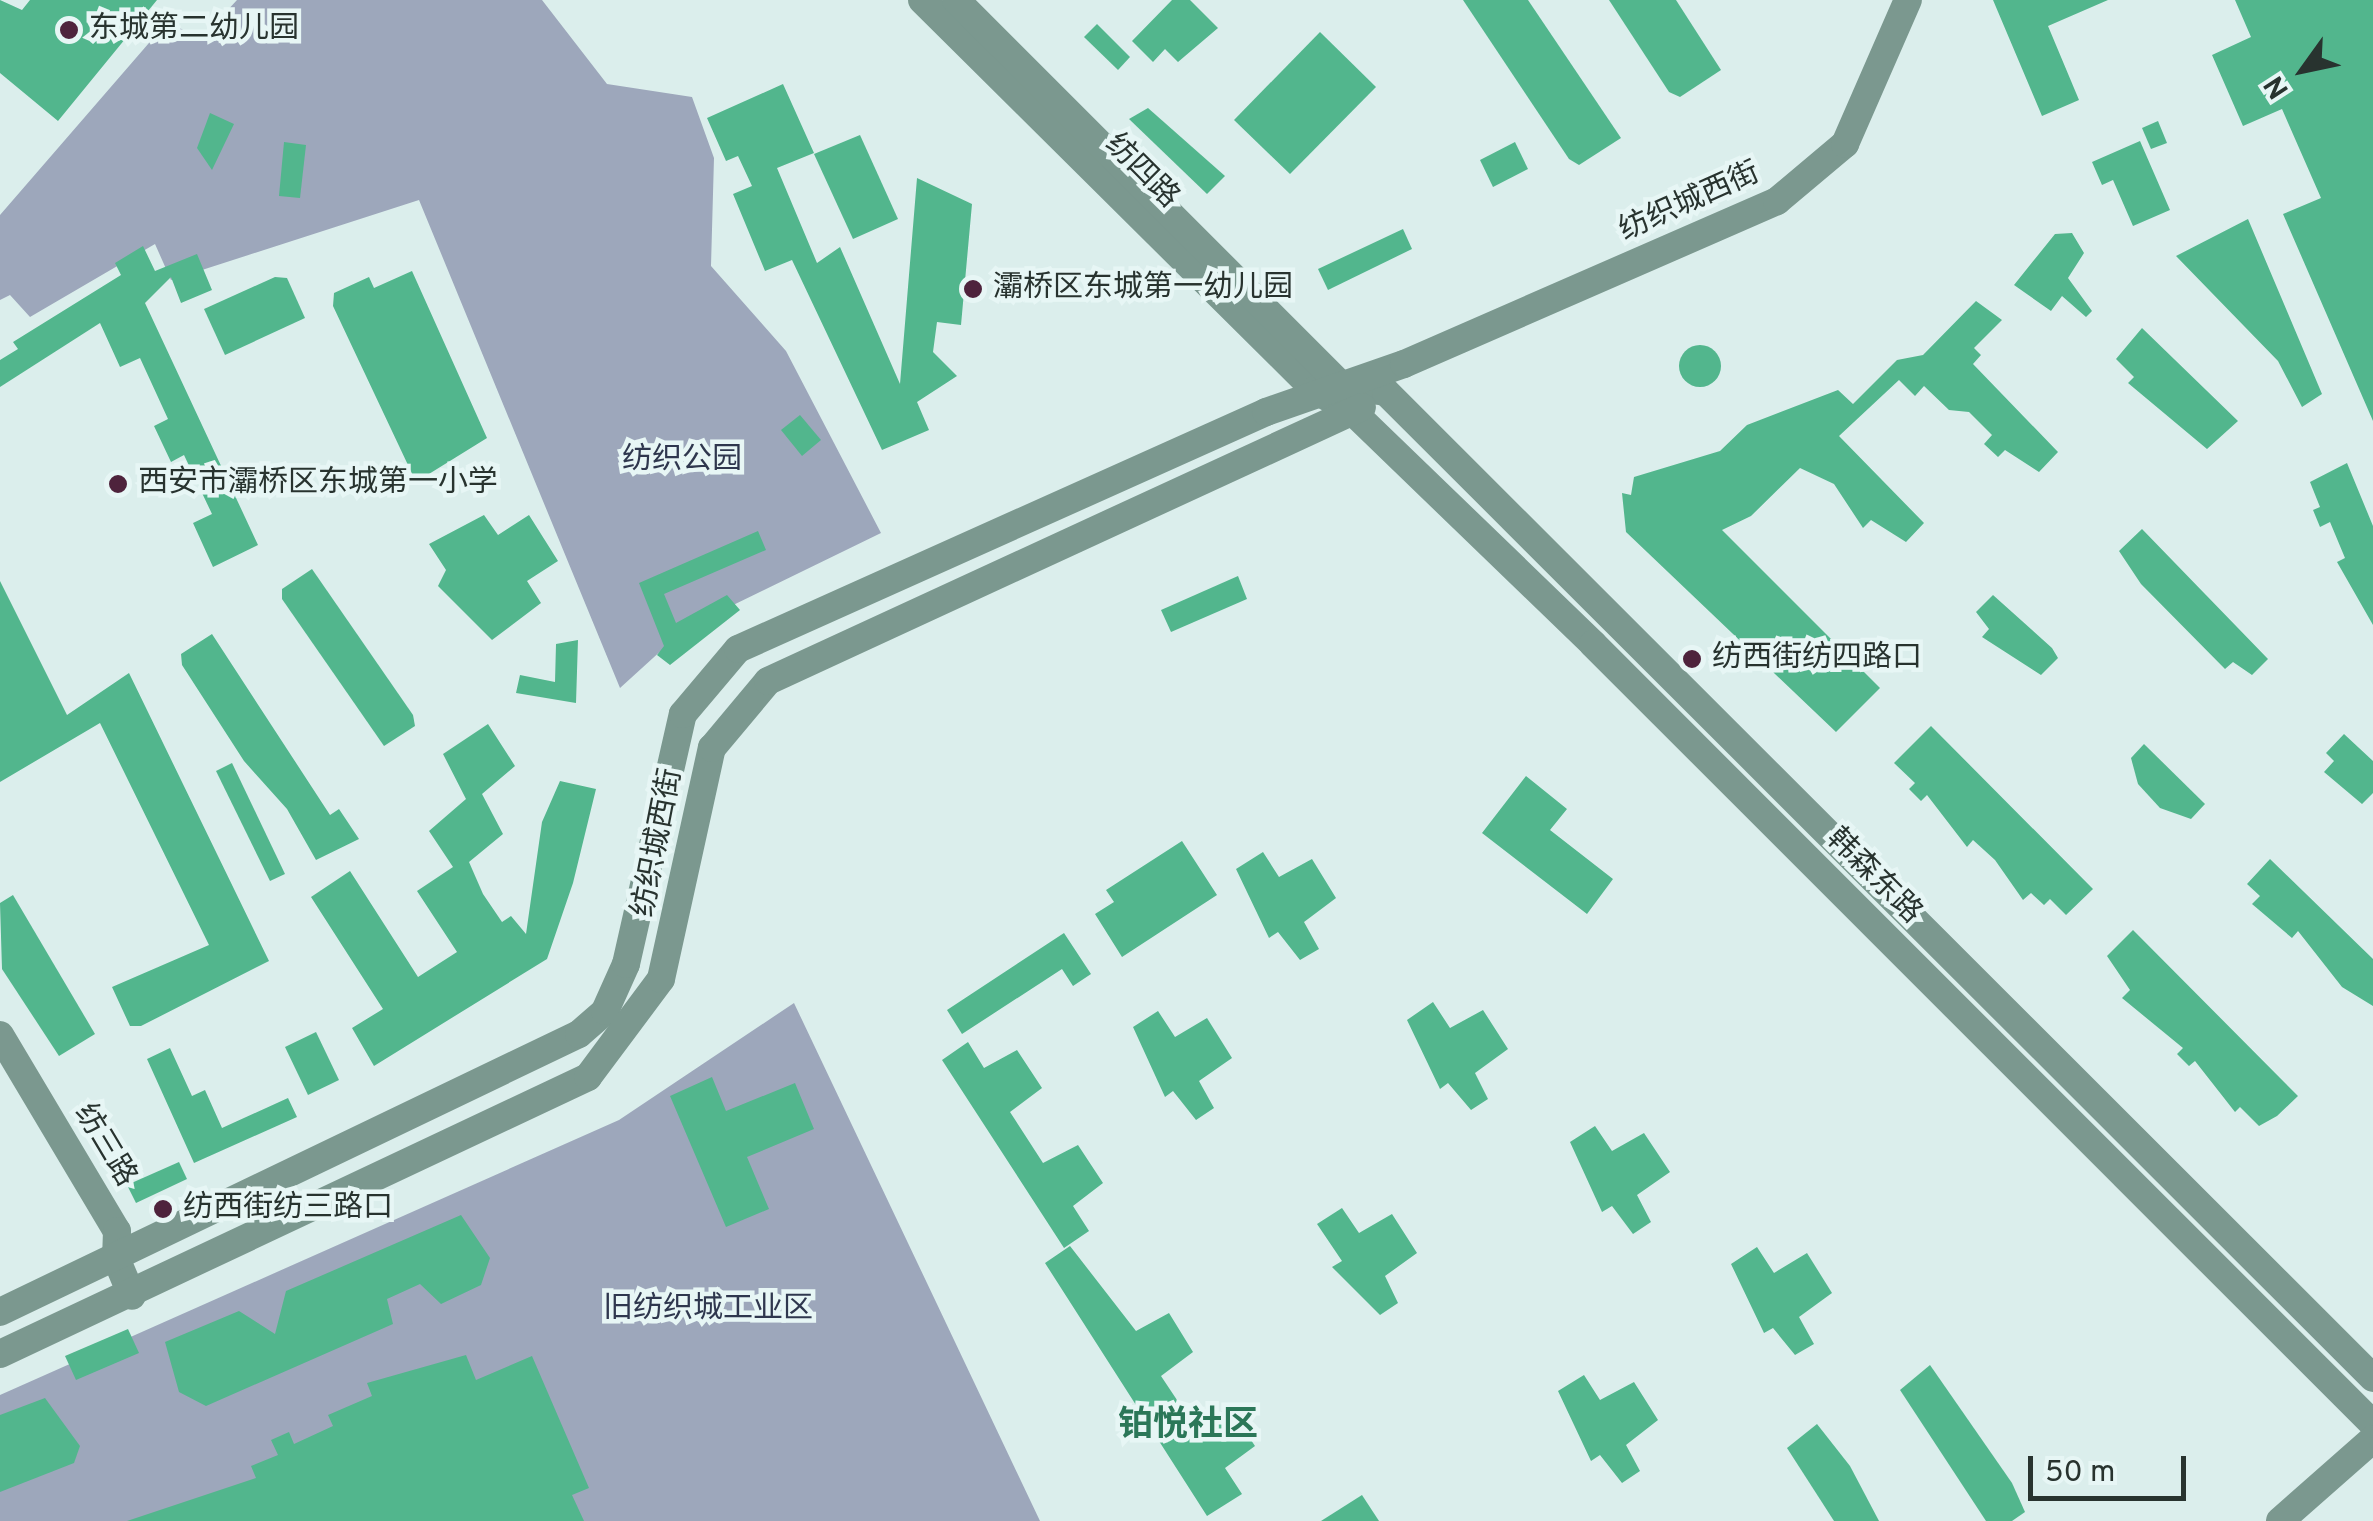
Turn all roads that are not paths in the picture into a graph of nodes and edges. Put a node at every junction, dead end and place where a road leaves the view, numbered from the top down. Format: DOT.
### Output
graph roads {
  1 [pos="922,0"];
  2 [pos="956,0"];
  3 [pos="1908,0"];
  4 [pos="1404,364"];
  5 [pos="1328,388"];
  6 [pos="1386,392"];
  7 [pos="1354,412"];
  8 [pos="0,1035"];
  9 [pos="116,1258"];
  10 [pos="132,1296"];
  11 [pos="0,1312"];
  12 [pos="0,1354"];
  13 [pos="2373,1378"];
  14 [pos="2373,1424"];
  15 [pos="2373,1439"];
  16 [pos="2280,1521"];
  1 -- 5 [label="main road, 纺四路"];
  2 -- 5 [label="main road, 纺四路"];
  3 -- 4 [label="main road, 纺织城西街"];
  4 -- 5 [label="main road, 纺织城西街"];
  4 -- 6 [label="main road, 纺织城西街"];
  5 -- 6 [label="main road"];
  5 -- 7 [label="main road, 韩森东路"];
  5 -- 9 [label="main road, 纺织城西街"];
  6 -- 7 [label="main road, 纺织城西街"];
  6 -- 13 [label="main road, 韩森东路"];
  7 -- 10 [label="main road, 纺织城西街"];
  7 -- 14 [label="main road, 韩森东路"];
  8 -- 9 [label="main road, 纺三路"];
  9 -- 10 [label="main road, 纺三路"];
  9 -- 11 [label="main road, 纺织城西街"];
  10 -- 12 [label="main road, 纺织城西街"];
  15 -- 16 [label="main road"];
}
